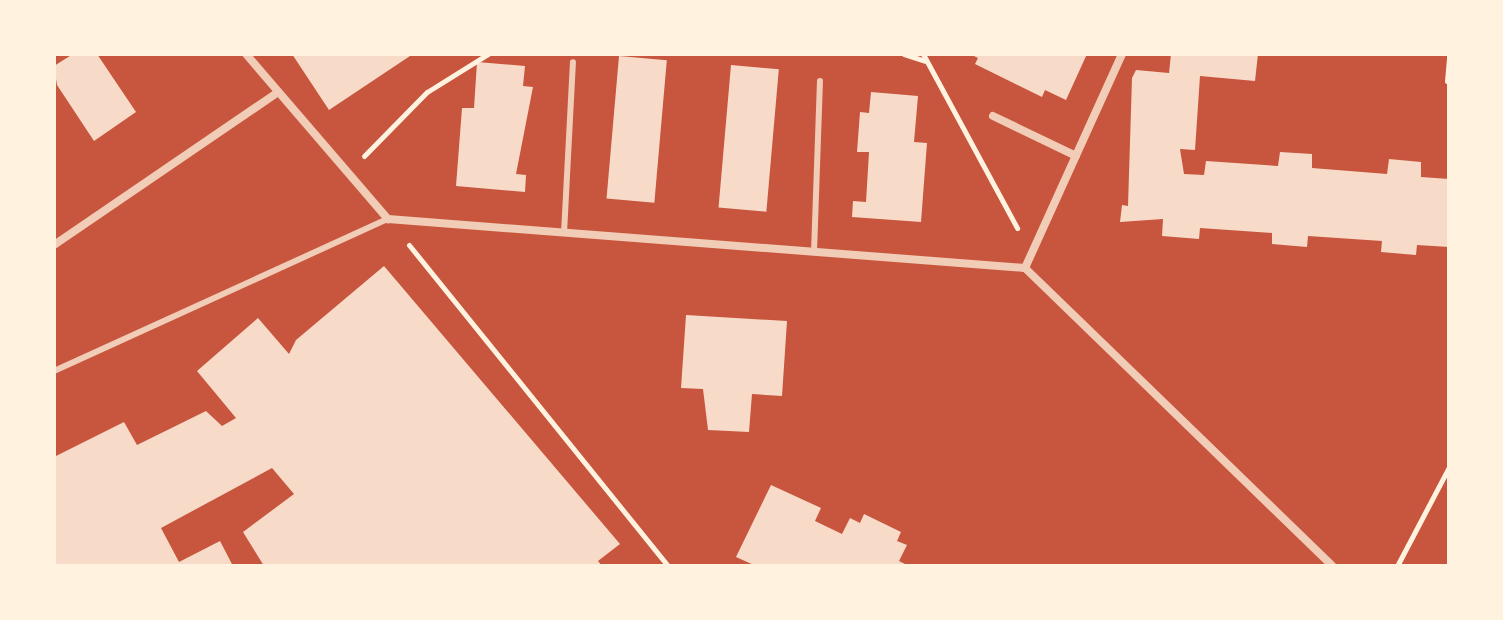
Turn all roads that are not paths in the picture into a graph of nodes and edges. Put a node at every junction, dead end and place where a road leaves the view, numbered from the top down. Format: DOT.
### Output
graph roads {
  1 [pos="246,54"];
  2 [pos="1122,54"];
  3 [pos="573,62"];
  4 [pos="820,81"];
  5 [pos="278,92"];
  6 [pos="993,116"];
  7 [pos="1076,156"];
  8 [pos="388,219"];
  9 [pos="564,233"];
  10 [pos="54,245"];
  11 [pos="814,252"];
  12 [pos="1025,268"];
  13 [pos="54,371"];
  14 [pos="1332,566"];
  1 -- 5 [label="street"];
  2 -- 7 [label="street"];
  3 -- 9 [label="lane"];
  4 -- 11 [label="lane"];
  5 -- 8 [label="street"];
  5 -- 10 [label="street"];
  6 -- 7 [label="street"];
  7 -- 12 [label="street"];
  8 -- 9 [label="street"];
  8 -- 13 [label="lane"];
  9 -- 11 [label="street"];
  11 -- 12 [label="street"];
  12 -- 14 [label="street"];
}
